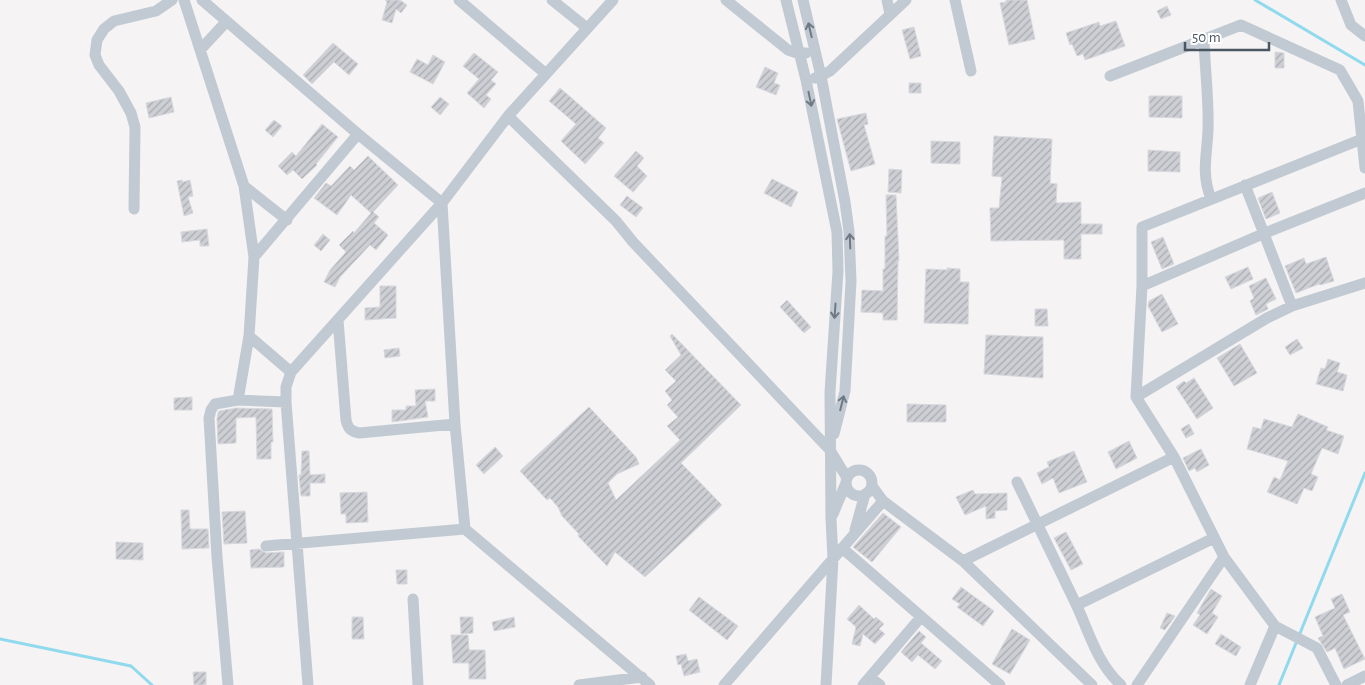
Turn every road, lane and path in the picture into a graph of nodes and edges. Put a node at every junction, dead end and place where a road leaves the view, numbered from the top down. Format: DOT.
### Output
graph roads {
  1 [pos="172,0"];
  2 [pos="184,0"];
  3 [pos="202,0"];
  4 [pos="459,0"];
  5 [pos="552,0"];
  6 [pos="613,0"];
  7 [pos="726,0"];
  8 [pos="786,0"];
  9 [pos="804,0"];
  10 [pos="887,0"];
  11 [pos="906,0"];
  12 [pos="955,0"];
  13 [pos="1341,0"];
  14 [pos="890,14"];
  15 [pos="226,22"];
  16 [pos="587,28"];
  17 [pos="1364,33"];
  18 [pos="1204,40"];
  19 [pos="201,49"];
  20 [pos="816,52"];
  21 [pos="800,54"];
  22 [pos="971,71"];
  23 [pos="546,74"];
  24 [pos="820,76"];
  25 [pos="1110,76"];
  26 [pos="806,80"];
  27 [pos="508,116"];
  28 [pos="358,134"];
  29 [pos="1357,141"];
  30 [pos="1365,168"];
  31 [pos="1246,185"];
  32 [pos="244,186"];
  33 [pos="1365,193"];
  34 [pos="1211,199"];
  35 [pos="442,203"];
  36 [pos="134,209"];
  37 [pos="287,220"];
  38 [pos="1265,233"];
  39 [pos="254,257"];
  40 [pos="1365,283"];
  41 [pos="1142,286"];
  42 [pos="1292,306"];
  43 [pos="338,320"];
  44 [pos="249,336"];
  45 [pos="291,372"];
  46 [pos="1136,397"];
  47 [pos="238,400"];
  48 [pos="286,402"];
  49 [pos="455,424"];
  50 [pos="830,450"];
  51 [pos="1174,458"];
  52 [pos="846,480"];
  53 [pos="1017,482"];
  54 [pos="868,490"];
  55 [pos="883,501"];
  56 [pos="831,519"];
  57 [pos="1037,525"];
  58 [pos="465,529"];
  59 [pos="854,534"];
  60 [pos="1214,538"];
  61 [pos="297,544"];
  62 [pos="266,546"];
  63 [pos="842,548"];
  64 [pos="1224,557"];
  65 [pos="833,559"];
  66 [pos="963,561"];
  67 [pos="414,599"];
  68 [pos="1076,605"];
  69 [pos="920,617"];
  70 [pos="1275,626"];
  71 [pos="1365,676"];
  72 [pos="646,681"];
  73 [pos="867,681"];
  74 [pos="228,685"];
  75 [pos="308,685"];
  76 [pos="418,685"];
  77 [pos="579,685"];
  78 [pos="724,685"];
  79 [pos="826,685"];
  80 [pos="880,685"];
  81 [pos="1000,685"];
  82 [pos="1092,685"];
  83 [pos="1121,685"];
  84 [pos="1137,685"];
  85 [pos="1250,685"];
  86 [pos="1336,685"];
  87 [pos="1347,685"];
  1 -- 36 [label="street"];
  2 -- 19 [label="street"];
  3 -- 15 [label="street"];
  4 -- 23 [label="street"];
  5 -- 16 [label="street"];
  6 -- 16 [label="street"];
  7 -- 21 [label="street"];
  8 -- 21 [label="street"];
  20 -- 9 [label="street, one-way"];
  10 -- 14 [label="street"];
  11 -- 14 [label="street"];
  12 -- 22 [label="street"];
  13 -- 17 [label="street"];
  14 -- 24 [label="street"];
  15 -- 19 [label="street"];
  15 -- 28 [label="street"];
  16 -- 23 [label="street"];
  18 -- 25 [label="street"];
  18 -- 30 [label="street"];
  18 -- 34 [label="street"];
  19 -- 32 [label="street"];
  20 -- 21 [label="street"];
  20 -- 24 [label="street"];
  21 -- 26 [label="street"];
  23 -- 27 [label="street"];
  24 -- 26 [label="street"];
  50 -- 24 [label="street, one-way"];
  26 -- 50 [label="street, one-way"];
  27 -- 35 [label="street"];
  27 -- 50 [label="street"];
  28 -- 35 [label="street"];
  28 -- 37 [label="street"];
  29 -- 31 [label="street"];
  31 -- 34 [label="street"];
  31 -- 38 [label="street"];
  32 -- 37 [label="street"];
  32 -- 39 [label="street"];
  33 -- 38 [label="street"];
  34 -- 41 [label="street"];
  35 -- 43 [label="street"];
  35 -- 49 [label="street"];
  37 -- 39 [label="street"];
  38 -- 41 [label="street"];
  38 -- 42 [label="street"];
  39 -- 44 [label="street"];
  40 -- 42 [label="street"];
  41 -- 46 [label="street"];
  42 -- 46 [label="street"];
  43 -- 45 [label="street"];
  43 -- 49 [label="street"];
  44 -- 45 [label="street"];
  44 -- 47 [label="street"];
  45 -- 48 [label="street"];
  46 -- 51 [label="street"];
  47 -- 48 [label="street"];
  47 -- 74 [label="street"];
  48 -- 61 [label="street"];
  49 -- 58 [label="street"];
  50 -- 52 [label="street"];
  50 -- 56 [label="street"];
  51 -- 57 [label="street"];
  51 -- 60 [label="street"];
  52 -- 54 [label="street"];
  52 -- 54 [label="street"];
  52 -- 56 [label="street"];
  53 -- 57 [label="street"];
  54 -- 55 [label="street"];
  54 -- 59 [label="street"];
  55 -- 59 [label="street"];
  55 -- 66 [label="street"];
  56 -- 65 [label="street"];
  57 -- 66 [label="street"];
  57 -- 68 [label="street"];
  58 -- 61 [label="street"];
  58 -- 72 [label="street"];
  59 -- 63 [label="street"];
  60 -- 64 [label="street"];
  60 -- 68 [label="street"];
  61 -- 62 [label="street"];
  61 -- 75 [label="street"];
  63 -- 65 [label="street"];
  63 -- 69 [label="street"];
  64 -- 70 [label="street"];
  64 -- 84 [label="street"];
  65 -- 78 [label="street"];
  65 -- 79 [label="street"];
  66 -- 82 [label="street"];
  67 -- 76 [label="street"];
  68 -- 83 [label="street"];
  69 -- 73 [label="street"];
  69 -- 81 [label="street"];
  70 -- 85 [label="street"];
  70 -- 86 [label="street"];
  71 -- 87 [label="street"];
  72 -- 77 [label="street"];
  73 -- 80 [label="street"];
}
